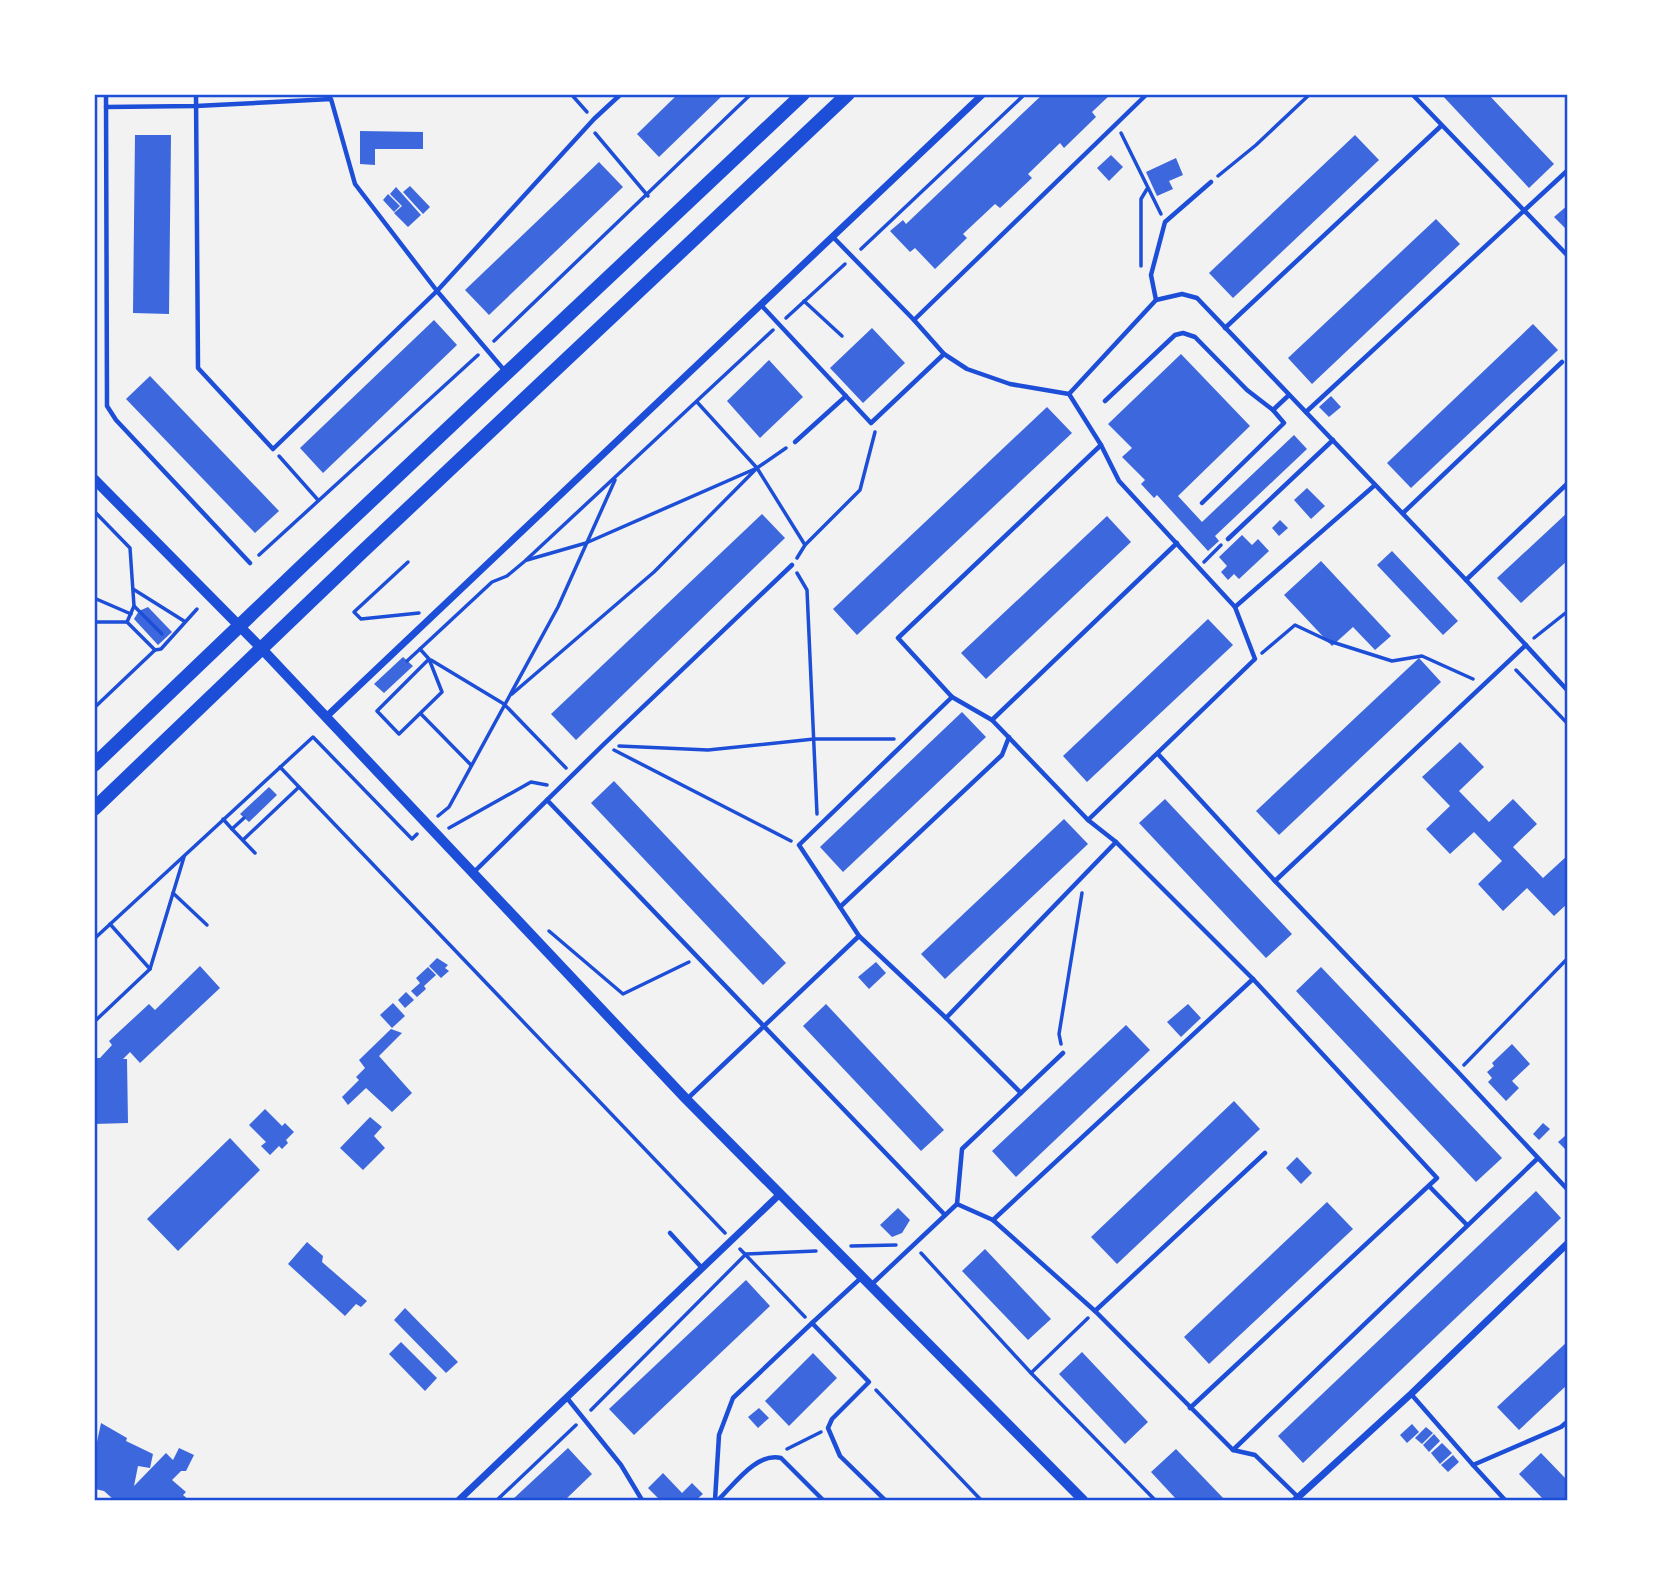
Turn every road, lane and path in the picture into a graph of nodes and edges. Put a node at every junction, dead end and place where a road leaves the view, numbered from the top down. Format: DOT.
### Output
graph roads {
  1 [pos="106,94"];
  2 [pos="196,94"];
  3 [pos="571,94"];
  4 [pos="621,94"];
  5 [pos="751,94"];
  6 [pos="803,94"];
  7 [pos="848,94"];
  8 [pos="984,94"];
  9 [pos="1025,94"];
  10 [pos="1147,94"];
  11 [pos="1310,94"];
  12 [pos="1412,94"];
  13 [pos="196,106"];
  14 [pos="106,107"];
  15 [pos="594,119"];
  16 [pos="1117,124"];
  17 [pos="1441,126"];
  18 [pos="1567,170"];
  19 [pos="1211,182"];
  20 [pos="1147,189"];
  21 [pos="648,195"];
  22 [pos="1524,210"];
  23 [pos="1165,222"];
  24 [pos="833,237"];
  25 [pos="1567,256"];
  26 [pos="853,257"];
  27 [pos="1141,275"];
  28 [pos="437,291"];
  29 [pos="1156,300"];
  30 [pos="804,301"];
  31 [pos="761,305"];
  32 [pos="914,320"];
  33 [pos="780,323"];
  34 [pos="1225,328"];
  35 [pos="842,336"];
  36 [pos="486,348"];
  37 [pos="944,354"];
  38 [pos="1562,362"];
  39 [pos="507,373"];
  40 [pos="1069,394"];
  41 [pos="1289,395"];
  42 [pos="846,396"];
  43 [pos="697,401"];
  44 [pos="1105,401"];
  45 [pos="1273,410"];
  46 [pos="1306,412"];
  47 [pos="872,423"];
  48 [pos="1333,440"];
  49 [pos="795,442"];
  50 [pos="1101,445"];
  51 [pos="273,449"];
  52 [pos="757,468"];
  53 [pos="616,477"];
  54 [pos="94,479"];
  55 [pos="1567,484"];
  56 [pos="1376,485"];
  57 [pos="318,500"];
  58 [pos="1202,503"];
  59 [pos="94,512"];
  60 [pos="1403,513"];
  61 [pos="1228,539"];
  62 [pos="586,543"];
  63 [pos="1177,543"];
  64 [pos="805,545"];
  65 [pos="525,561"];
  66 [pos="408,562"];
  67 [pos="250,563"];
  68 [pos="792,565"];
  69 [pos="1199,567"];
  70 [pos="1466,580"];
  71 [pos="133,589"];
  72 [pos="94,598"];
  73 [pos="134,606"];
  74 [pos="1235,607"];
  75 [pos="197,609"];
  76 [pos="1567,611"];
  77 [pos="131,614"];
  78 [pos="430,618"];
  79 [pos="94,622"];
  80 [pos="127,622"];
  81 [pos="184,622"];
  82 [pos="238,627"];
  83 [pos="442,629"];
  84 [pos="162,634"];
  85 [pos="1525,645"];
  86 [pos="261,648"];
  87 [pos="420,649"];
  88 [pos="155,650"];
  89 [pos="429,659"];
  90 [pos="1255,659"];
  91 [pos="407,661"];
  92 [pos="1508,661"];
  93 [pos="1483,684"];
  94 [pos="1567,691"];
  95 [pos="952,697"];
  96 [pos="508,698"];
  97 [pos="505,704"];
  98 [pos="94,708"];
  99 [pos="421,713"];
  100 [pos="326,717"];
  101 [pos="992,720"];
  102 [pos="1567,724"];
  103 [pos="1009,737"];
  104 [pos="909,738"];
  105 [pos="814,739"];
  106 [pos="603,745"];
  107 [pos="1158,754"];
  108 [pos="94,765"];
  109 [pos="471,765"];
  110 [pos="280,767"];
  111 [pos="573,775"];
  112 [pos="299,787"];
  113 [pos="560,788"];
  114 [pos="547,800"];
  115 [pos="449,807"];
  116 [pos="94,809"];
  117 [pos="328,816"];
  118 [pos="438,816"];
  119 [pos="244,818"];
  120 [pos="223,819"];
  121 [pos="1088,820"];
  122 [pos="321,822"];
  123 [pos="818,827"];
  124 [pos="232,830"];
  125 [pos="412,839"];
  126 [pos="243,840"];
  127 [pos="1116,842"];
  128 [pos="799,845"];
  129 [pos="255,853"];
  130 [pos="185,855"];
  131 [pos="473,872"];
  132 [pos="1086,872"];
  133 [pos="1275,881"];
  134 [pos="173,893"];
  135 [pos="840,907"];
  136 [pos="110,924"];
  137 [pos="207,925"];
  138 [pos="549,931"];
  139 [pos="859,936"];
  140 [pos="94,939"];
  141 [pos="697,958"];
  142 [pos="1567,958"];
  143 [pos="150,969"];
  144 [pos="1254,979"];
  145 [pos="946,1018"];
  146 [pos="94,1022"];
  147 [pos="762,1026"];
  148 [pos="1063,1053"];
  149 [pos="1457,1071"];
  150 [pos="1021,1093"];
  151 [pos="686,1100"];
  152 [pos="1265,1153"];
  153 [pos="1537,1159"];
  154 [pos="1429,1186"];
  155 [pos="1567,1190"];
  156 [pos="780,1194"];
  157 [pos="957,1204"];
  158 [pos="945,1215"];
  159 [pos="993,1220"];
  160 [pos="1467,1225"];
  161 [pos="670,1233"];
  162 [pos="732,1241"];
  163 [pos="829,1242"];
  164 [pos="1567,1243"];
  165 [pos="913,1245"];
  166 [pos="746,1254"];
  167 [pos="702,1268"];
  168 [pos="867,1280"];
  169 [pos="1095,1311"];
  170 [pos="811,1323"];
  171 [pos="1031,1373"];
  172 [pos="869,1382"];
  173 [pos="1410,1394"];
  174 [pos="567,1398"];
  175 [pos="1190,1408"];
  176 [pos="583,1418"];
  177 [pos="1567,1420"];
  178 [pos="828,1428"];
  179 [pos="1233,1450"];
  180 [pos="773,1456"];
  181 [pos="1473,1465"];
  182 [pos="1297,1499"];
  183 [pos="459,1500"];
  184 [pos="497,1500"];
  185 [pos="642,1500"];
  186 [pos="716,1500"];
  187 [pos="823,1500"];
  188 [pos="885,1500"];
  189 [pos="981,1500"];
  190 [pos="1083,1500"];
  191 [pos="1155,1500"];
  192 [pos="1505,1500"];
  1 -- 14 [label="lane"];
  2 -- 13 [label="lane"];
  3 -- 15 [label="path"];
  4 -- 15 [label="lane"];
  5 -- 21 [label="path"];
  6 -- 39 [label="main road"];
  7 -- 86 [label="main road"];
  8 -- 24 [label="street"];
  9 -- 26 [label="path"];
  10 -- 16 [label="lane"];
  11 -- 19 [label="path"];
  12 -- 17 [label="lane"];
  13 -- 14 [label="lane"];
  13 -- 28 [label="lane"];
  13 -- 51 [label="lane"];
  14 -- 67 [label="lane"];
  15 -- 21 [label="path"];
  15 -- 28 [label="lane"];
  16 -- 20 [label="path"];
  16 -- 32 [label="lane"];
  17 -- 22 [label="lane"];
  17 -- 34 [label="lane"];
  18 -- 22 [label="lane"];
  19 -- 23 [label="lane"];
  20 -- 23 [label="path"];
  20 -- 27 [label="path"];
  21 -- 36 [label="path"];
  22 -- 25 [label="lane"];
  22 -- 46 [label="lane"];
  23 -- 29 [label="lane"];
  24 -- 26 [label="lane"];
  24 -- 31 [label="street"];
  26 -- 30 [label="path"];
  26 -- 32 [label="lane"];
  28 -- 36 [label="lane"];
  28 -- 51 [label="lane"];
  29 -- 34 [label="lane"];
  29 -- 40 [label="lane"];
  30 -- 33 [label="path"];
  30 -- 35 [label="path"];
  31 -- 33 [label="lane"];
  31 -- 78 [label="street"];
  32 -- 37 [label="lane"];
  33 -- 42 [label="lane"];
  33 -- 43 [label="path"];
  34 -- 41 [label="lane"];
  36 -- 39 [label="lane"];
  36 -- 57 [label="path"];
  37 -- 40 [label="lane"];
  37 -- 47 [label="lane"];
  38 -- 60 [label="lane"];
  39 -- 82 [label="main road"];
  40 -- 50 [label="lane"];
  41 -- 45 [label="lane"];
  41 -- 46 [label="lane"];
  42 -- 47 [label="lane"];
  42 -- 49 [label="lane"];
  43 -- 52 [label="path"];
  43 -- 53 [label="path"];
  44 -- 45 [label="lane"];
  45 -- 58 [label="lane"];
  46 -- 48 [label="lane"];
  47 -- 64 [label="path"];
  48 -- 56 [label="lane"];
  48 -- 61 [label="lane"];
  49 -- 52 [label="path"];
  50 -- 63 [label="lane"];
  50 -- 95 [label="lane"];
  51 -- 57 [label="path"];
  52 -- 62 [label="path"];
  52 -- 64 [label="path"];
  52 -- 96 [label="path"];
  53 -- 62 [label="path"];
  53 -- 65 [label="path"];
  54 -- 82 [label="street"];
  55 -- 70 [label="lane"];
  56 -- 60 [label="lane"];
  56 -- 74 [label="lane"];
  57 -- 67 [label="path"];
  59 -- 71 [label="path"];
  60 -- 70 [label="lane"];
  61 -- 69 [label="path"];
  62 -- 65 [label="path"];
  62 -- 96 [label="path"];
  63 -- 69 [label="lane"];
  63 -- 101 [label="lane"];
  64 -- 68 [label="path"];
  65 -- 83 [label="path"];
  66 -- 78 [label="path"];
  68 -- 105 [label="path"];
  68 -- 106 [label="lane"];
  69 -- 74 [label="lane"];
  70 -- 85 [label="lane"];
  71 -- 73 [label="path"];
  71 -- 81 [label="path"];
  72 -- 77 [label="path"];
  73 -- 77 [label="path"];
  73 -- 84 [label="path"];
  74 -- 90 [label="lane"];
  75 -- 81 [label="path"];
  76 -- 85 [label="path"];
  77 -- 80 [label="path"];
  78 -- 83 [label="path"];
  78 -- 100 [label="street"];
  79 -- 80 [label="path"];
  80 -- 88 [label="path"];
  81 -- 88 [label="path"];
  82 -- 86 [label="street"];
  82 -- 108 [label="main road"];
  83 -- 87 [label="path"];
  85 -- 92 [label="lane"];
  85 -- 94 [label="lane"];
  86 -- 100 [label="street"];
  86 -- 116 [label="main road"];
  87 -- 89 [label="path"];
  87 -- 91 [label="path"];
  88 -- 98 [label="path"];
  89 -- 97 [label="path"];
  89 -- 99 [label="path"];
  89 -- 99 [label="path"];
  90 -- 93 [label="path"];
  90 -- 107 [label="lane"];
  92 -- 93 [label="lane"];
  92 -- 102 [label="path"];
  93 -- 133 [label="lane"];
  95 -- 101 [label="lane"];
  95 -- 104 [label="lane"];
  96 -- 97 [label="path"];
  97 -- 109 [label="path"];
  97 -- 111 [label="path"];
  99 -- 109 [label="path"];
  100 -- 131 [label="street"];
  101 -- 103 [label="lane"];
  103 -- 121 [label="lane"];
  103 -- 135 [label="lane"];
  104 -- 105 [label="path"];
  104 -- 123 [label="lane"];
  105 -- 106 [label="path"];
  105 -- 123 [label="path"];
  106 -- 111 [label="lane"];
  106 -- 128 [label="path"];
  107 -- 121 [label="lane"];
  107 -- 133 [label="lane"];
  109 -- 115 [label="path"];
  110 -- 112 [label="path"];
  110 -- 120 [label="path"];
  110 -- 125 [label="path"];
  111 -- 113 [label="lane"];
  112 -- 117 [label="path"];
  112 -- 126 [label="path"];
  113 -- 114 [label="lane"];
  113 -- 118 [label="path"];
  114 -- 131 [label="lane"];
  114 -- 141 [label="lane"];
  117 -- 122 [label="path"];
  117 -- 162 [label="path"];
  119 -- 124 [label="path"];
  120 -- 124 [label="path"];
  120 -- 130 [label="path"];
  121 -- 127 [label="lane"];
  123 -- 128 [label="lane"];
  124 -- 126 [label="path"];
  126 -- 129 [label="path"];
  127 -- 132 [label="lane"];
  127 -- 144 [label="lane"];
  128 -- 135 [label="lane"];
  130 -- 134 [label="path"];
  130 -- 136 [label="path"];
  131 -- 151 [label="street"];
  132 -- 145 [label="lane"];
  132 -- 148 [label="path"];
  133 -- 149 [label="lane"];
  134 -- 137 [label="path"];
  134 -- 143 [label="path"];
  135 -- 139 [label="lane"];
  136 -- 140 [label="path"];
  136 -- 143 [label="path"];
  138 -- 141 [label="path"];
  139 -- 145 [label="lane"];
  139 -- 147 [label="lane"];
  141 -- 147 [label="lane"];
  142 -- 149 [label="path"];
  143 -- 146 [label="path"];
  144 -- 154 [label="lane"];
  144 -- 159 [label="lane"];
  145 -- 150 [label="lane"];
  147 -- 151 [label="lane"];
  147 -- 158 [label="lane"];
  148 -- 150 [label="lane"];
  149 -- 153 [label="lane"];
  150 -- 157 [label="lane"];
  151 -- 156 [label="street"];
  152 -- 169 [label="lane"];
  153 -- 155 [label="lane"];
  153 -- 160 [label="lane"];
  154 -- 160 [label="lane"];
  154 -- 175 [label="lane"];
  156 -- 162 [label="street"];
  156 -- 163 [label="street"];
  157 -- 158 [label="lane"];
  157 -- 159 [label="lane"];
  158 -- 165 [label="lane"];
  159 -- 169 [label="lane"];
  160 -- 179 [label="lane"];
  161 -- 167 [label="lane"];
  162 -- 166 [label="path"];
  162 -- 167 [label="street"];
  163 -- 165 [label="path"];
  163 -- 166 [label="path"];
  163 -- 168 [label="street"];
  164 -- 173 [label="street"];
  165 -- 168 [label="lane"];
  165 -- 171 [label="path"];
  166 -- 170 [label="path"];
  166 -- 176 [label="path"];
  167 -- 174 [label="street"];
  168 -- 170 [label="lane"];
  168 -- 190 [label="street"];
  169 -- 171 [label="path"];
  169 -- 175 [label="lane"];
  170 -- 172 [label="lane"];
  170 -- 186 [label="lane"];
  171 -- 191 [label="path"];
  172 -- 178 [label="lane"];
  172 -- 189 [label="path"];
  173 -- 181 [label="lane"];
  173 -- 182 [label="street"];
  174 -- 176 [label="lane"];
  174 -- 183 [label="street"];
  175 -- 179 [label="lane"];
  176 -- 184 [label="path"];
  176 -- 185 [label="lane"];
  177 -- 181 [label="lane"];
  178 -- 180 [label="path"];
  178 -- 188 [label="lane"];
  179 -- 182 [label="lane"];
  180 -- 186 [label="lane"];
  180 -- 187 [label="lane"];
  181 -- 192 [label="lane"];
}
